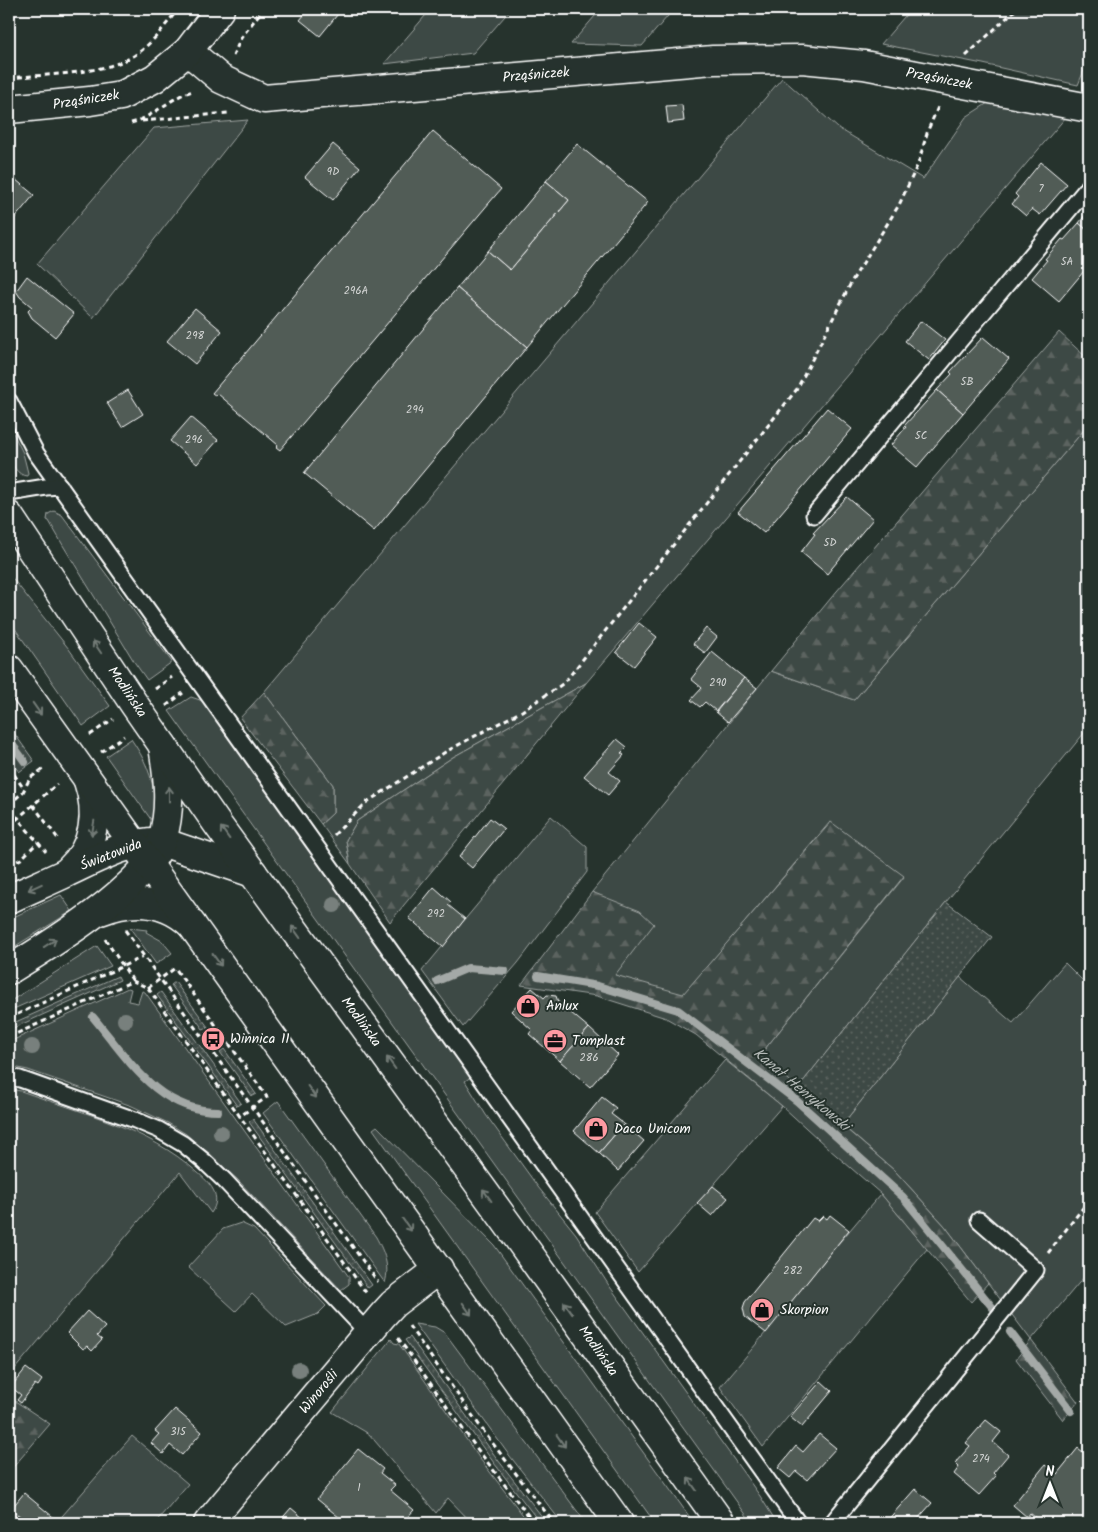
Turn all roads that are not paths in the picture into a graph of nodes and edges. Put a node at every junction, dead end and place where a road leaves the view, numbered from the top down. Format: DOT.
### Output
graph roads {
  1 [pos="220,9"];
  2 [pos="188,51"];
  3 [pos="1089,108"];
  4 [pos="9,109"];
  5 [pos="1089,186"];
  6 [pos="9,401"];
  7 [pos="60,486"];
  8 [pos="9,493"];
  9 [pos="814,515"];
  10 [pos="9,516"];
  11 [pos="9,669"];
  12 [pos="163,746"];
  13 [pos="88,781"];
  14 [pos="148,850"];
  15 [pos="253,873"];
  16 [pos="61,875"];
  17 [pos="9,899"];
  18 [pos="89,916"];
  19 [pos="192,925"];
  20 [pos="9,970"];
  21 [pos="9,1077"];
  22 [pos="979,1220"];
  23 [pos="438,1269"];
  24 [pos="381,1332"];
  25 [pos="208,1523"];
  26 [pos="619,1523"];
  27 [pos="720,1523"];
  28 [pos="798,1523"];
  29 [pos="832,1523"];
  1 -- 2 [label="street"];
  2 -- 3 [label="street, Prząśniczek"];
  2 -- 4 [label="street, Prząśniczek"];
  5 -- 9 [label="lane"];
  6 -- 7 [label="lane"];
  7 -- 8 [label="lane"];
  7 -- 28 [label="lane"];
  12 -- 10 [label="street, Modlińska, one-way"];
  11 -- 13 [label="street, one-way"];
  14 -- 12 [label="street, Światowida, one-way"];
  15 -- 12 [label="street, Modlińska, one-way"];
  13 -- 14 [label="street"];
  13 -- 16 [label="street, Światowida, one-way"];
  14 -- 15 [label="street, Światowida"];
  14 -- 16 [label="street, Światowida"];
  14 -- 18 [label="street, Światowida"];
  14 -- 19 [label="street"];
  27 -- 15 [label="street, Modlińska, one-way"];
  16 -- 17 [label="street, Światowida, one-way"];
  18 -- 19 [label="street, Światowida"];
  20 -- 18 [label="street, Światowida, one-way"];
  19 -- 23 [label="street, one-way"];
  21 -- 24 [label="lane"];
  22 -- 29 [label="lane"];
  23 -- 24 [label="street, Winorośli"];
  23 -- 26 [label="street, one-way"];
  24 -- 25 [label="street, Winorośli"];
}
